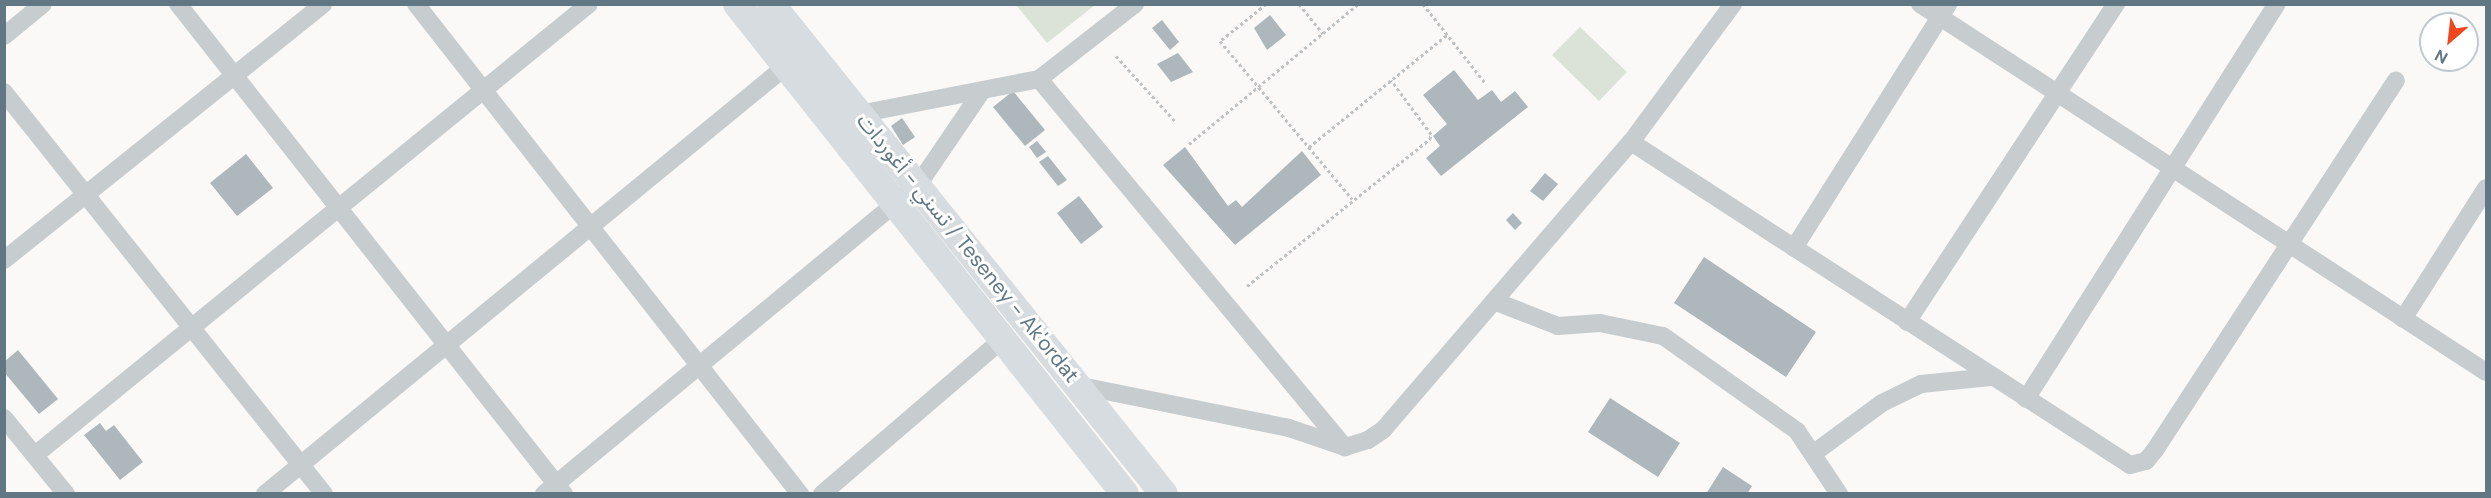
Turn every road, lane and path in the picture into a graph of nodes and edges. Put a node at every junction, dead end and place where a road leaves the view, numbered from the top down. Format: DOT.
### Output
graph roads {
  1 [pos="43,4"];
  2 [pos="178,4"];
  3 [pos="323,4"];
  4 [pos="416,4"];
  5 [pos="589,4"];
  6 [pos="737,4"];
  7 [pos="771,4"];
  8 [pos="1135,4"];
  9 [pos="1266,4"];
  10 [pos="1299,4"];
  11 [pos="1358,4"];
  12 [pos="1424,4"];
  13 [pos="1733,4"];
  14 [pos="1920,4"];
  15 [pos="2116,4"];
  16 [pos="2277,4"];
  17 [pos="1944,11"];
  18 [pos="1323,34"];
  19 [pos="1447,35"];
  20 [pos="4,36"];
  21 [pos="1116,56"];
  22 [pos="786,66"];
  23 [pos="234,76"];
  24 [pos="1039,79"];
  25 [pos="1391,80"];
  26 [pos="2396,81"];
  27 [pos="1486,84"];
  28 [pos="1259,87"];
  29 [pos="982,91"];
  30 [pos="4,92"];
  31 [pos="486,93"];
  32 [pos="2058,94"];
  33 [pos="859,114"];
  34 [pos="1175,121"];
  35 [pos="1630,142"];
  36 [pos="1189,144"];
  37 [pos="1309,147"];
  38 [pos="2169,167"];
  39 [pos="918,185"];
  40 [pos="2487,188"];
  41 [pos="86,194"];
  42 [pos="1352,199"];
  43 [pos="894,205"];
  44 [pos="340,210"];
  45 [pos="593,230"];
  46 [pos="2287,244"];
  47 [pos="1794,249"];
  48 [pos="4,260"];
  49 [pos="1247,286"];
  50 [pos="1494,300"];
  51 [pos="2403,319"];
  52 [pos="1907,322"];
  53 [pos="192,328"];
  54 [pos="1003,339"];
  55 [pos="448,346"];
  56 [pos="701,367"];
  57 [pos="2487,372"];
  58 [pos="1991,376"];
  59 [pos="1081,386"];
  60 [pos="2026,399"];
  61 [pos="4,418"];
  62 [pos="1344,447"];
  63 [pos="1814,453"];
  64 [pos="35,455"];
  65 [pos="301,465"];
  66 [pos="555,490"];
  67 [pos="66,494"];
  68 [pos="265,494"];
  69 [pos="324,494"];
  70 [pos="800,494"];
  71 [pos="822,494"];
  72 [pos="1125,494"];
  73 [pos="1164,494"];
  74 [pos="1839,494"];
  1 -- 20 [label="street"];
  2 -- 23 [label="street"];
  3 -- 23 [label="street"];
  4 -- 31 [label="street"];
  5 -- 31 [label="street"];
  6 -- 22 [label="main road"];
  7 -- 33 [label="main road, تسني - أغوردات / Teseney - Ak'ordat"];
  8 -- 24 [label="street"];
  9 -- 28 [label="path"];
  10 -- 18 [label="path"];
  11 -- 18 [label="path"];
  12 -- 19 [label="path"];
  13 -- 35 [label="street"];
  14 -- 17 [label="street"];
  15 -- 32 [label="street"];
  16 -- 38 [label="street"];
  17 -- 32 [label="street"];
  17 -- 47 [label="street"];
  18 -- 28 [label="path"];
  19 -- 25 [label="path"];
  19 -- 27 [label="path"];
  21 -- 34 [label="path"];
  22 -- 43 [label="main road"];
  22 -- 45 [label="street"];
  23 -- 41 [label="street"];
  23 -- 44 [label="street"];
  24 -- 29 [label="street"];
  24 -- 62 [label="street"];
  25 -- 37 [label="path"];
  25 -- 42 [label="path"];
  26 -- 46 [label="street"];
  28 -- 36 [label="path"];
  28 -- 37 [label="path"];
  29 -- 33 [label="street"];
  29 -- 39 [label="street"];
  30 -- 41 [label="street"];
  31 -- 44 [label="street"];
  31 -- 45 [label="street"];
  32 -- 38 [label="street"];
  32 -- 52 [label="street"];
  33 -- 39 [label="main road, تسني - أغوردات / Teseney - Ak'ordat"];
  35 -- 47 [label="street"];
  35 -- 50 [label="street"];
  37 -- 42 [label="path"];
  38 -- 46 [label="street"];
  38 -- 60 [label="street"];
  39 -- 43 [label="street"];
  39 -- 59 [label="main road, تسني - أغوردات / Teseney - Ak'ordat"];
  40 -- 51 [label="street"];
  41 -- 48 [label="street"];
  41 -- 53 [label="street"];
  42 -- 49 [label="path"];
  43 -- 54 [label="main road"];
  43 -- 56 [label="street"];
  44 -- 53 [label="street"];
  44 -- 55 [label="street"];
  45 -- 55 [label="street"];
  45 -- 56 [label="street"];
  46 -- 51 [label="street"];
  46 -- 60 [label="street"];
  47 -- 52 [label="street"];
  50 -- 62 [label="street"];
  50 -- 63 [label="street"];
  51 -- 57 [label="street"];
  52 -- 58 [label="street"];
  53 -- 64 [label="street"];
  53 -- 65 [label="street"];
  54 -- 71 [label="street"];
  54 -- 72 [label="main road"];
  55 -- 65 [label="street"];
  55 -- 66 [label="street"];
  56 -- 66 [label="street"];
  56 -- 70 [label="street"];
  58 -- 60 [label="street"];
  58 -- 63 [label="street"];
  59 -- 62 [label="street"];
  59 -- 73 [label="main road, تسني - أغوردات / Teseney - Ak'ordat"];
  61 -- 64 [label="street"];
  63 -- 74 [label="street"];
  64 -- 67 [label="street"];
  65 -- 68 [label="street"];
  65 -- 69 [label="street"];
}
